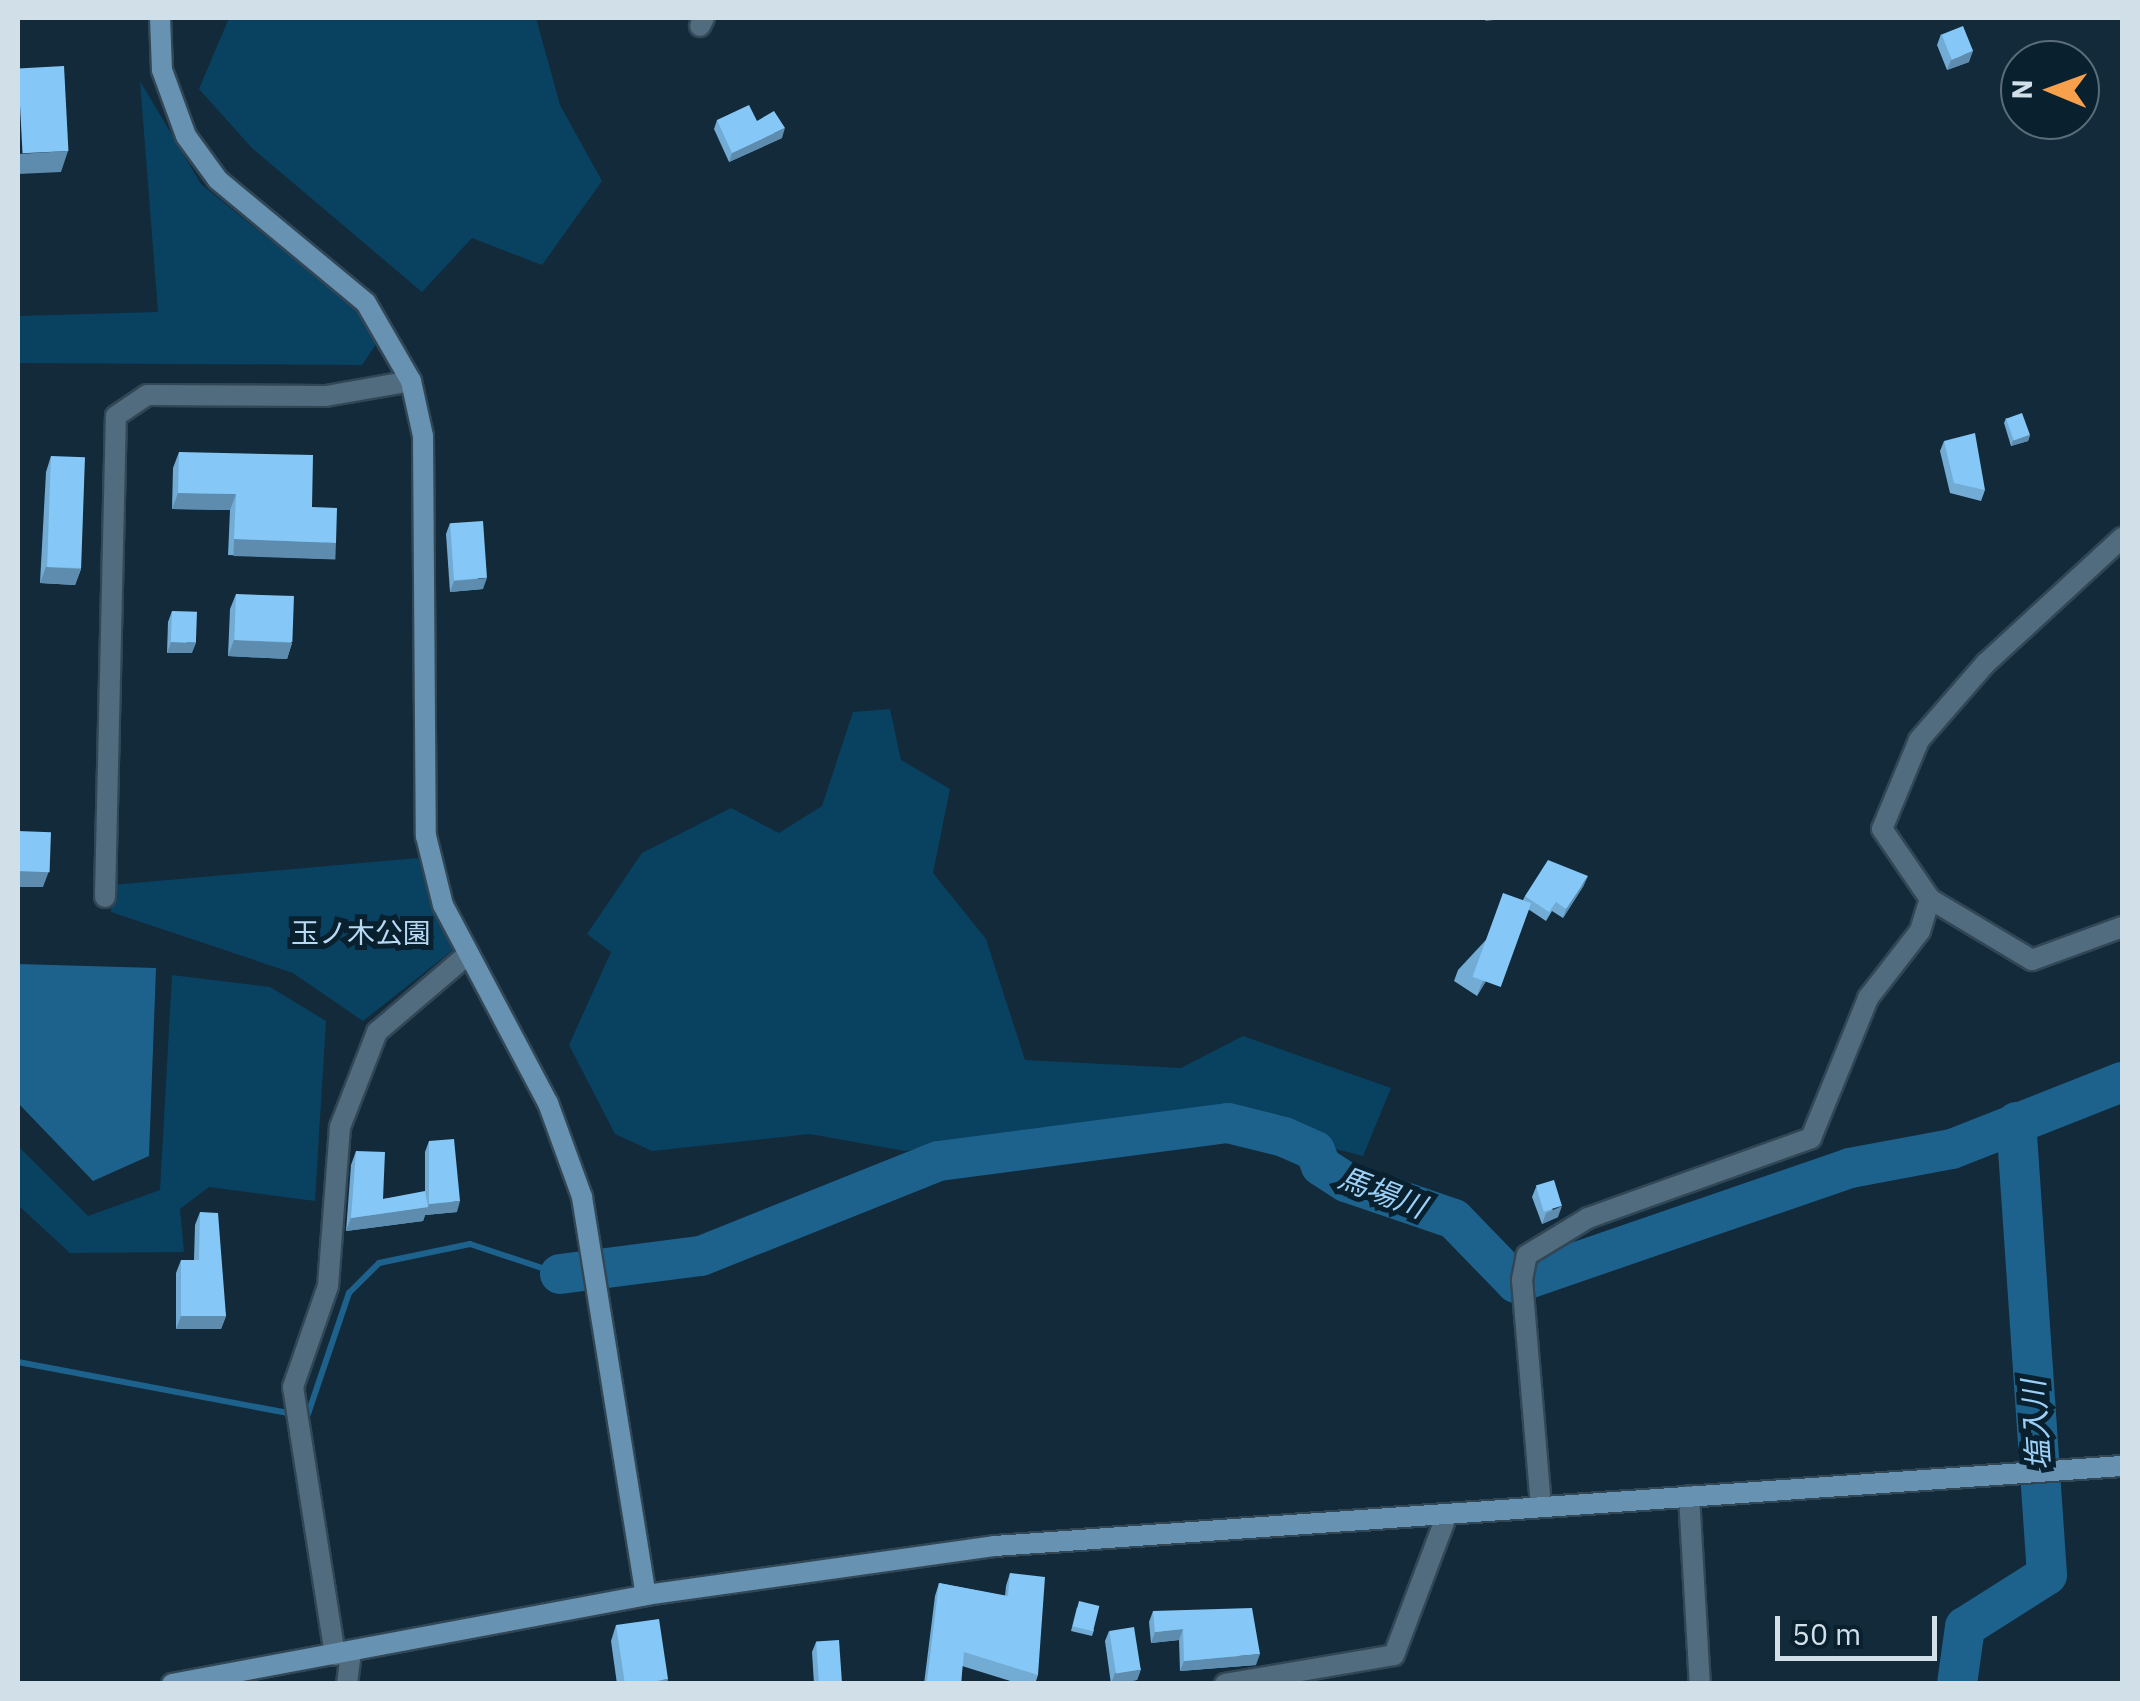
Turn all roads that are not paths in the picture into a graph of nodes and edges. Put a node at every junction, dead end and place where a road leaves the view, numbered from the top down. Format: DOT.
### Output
graph roads {
  1 [pos="160,18"];
  2 [pos="411,381"];
  3 [pos="2122,538"];
  4 [pos="105,898"];
  5 [pos="1930,899"];
  6 [pos="2122,927"];
  7 [pos="467,955"];
  8 [pos="2122,1466"];
  9 [pos="1689,1496"];
  10 [pos="1541,1506"];
  11 [pos="1447,1515"];
  12 [pos="646,1595"];
  13 [pos="342,1654"];
  14 [pos="172,1684"];
  15 [pos="347,1684"];
  16 [pos="1225,1684"];
  17 [pos="1700,1684"];
  1 -- 2 [label="street"];
  2 -- 4 [label="street"];
  2 -- 7 [label="street"];
  3 -- 5 [label="street"];
  5 -- 6 [label="street"];
  5 -- 10 [label="street"];
  7 -- 12 [label="street"];
  7 -- 13 [label="street"];
  8 -- 9 [label="street"];
  9 -- 10 [label="street"];
  9 -- 17 [label="street"];
  10 -- 11 [label="street"];
  11 -- 12 [label="street"];
  11 -- 16 [label="street"];
  12 -- 13 [label="street"];
  13 -- 14 [label="street"];
  13 -- 15 [label="street"];
}
